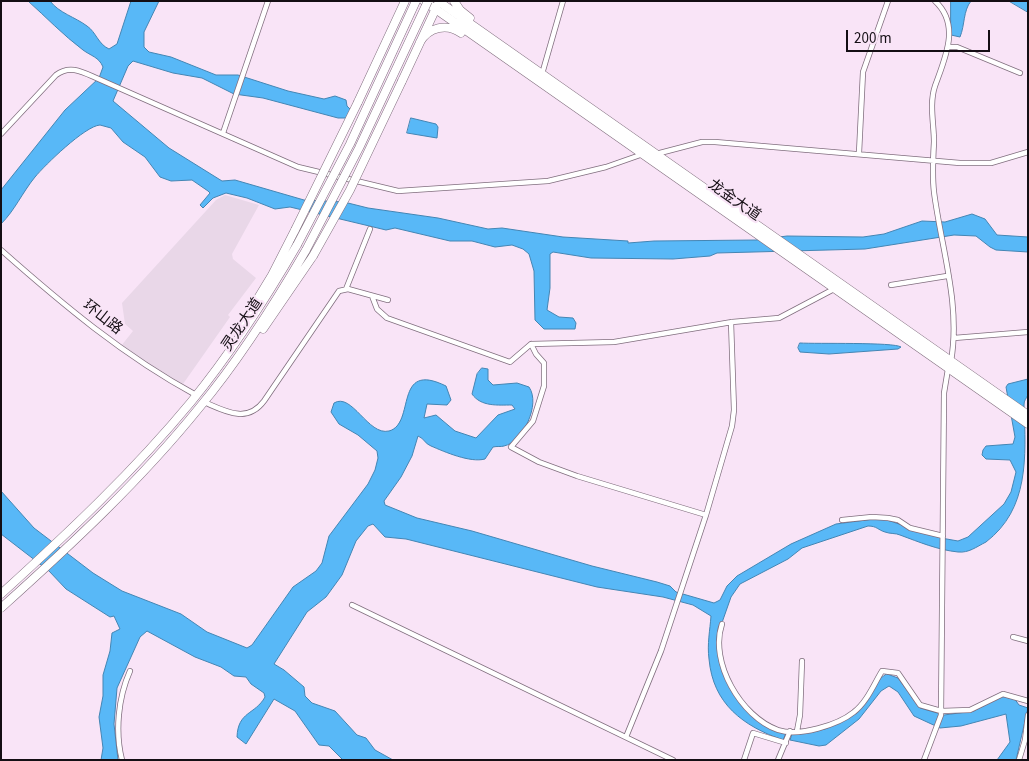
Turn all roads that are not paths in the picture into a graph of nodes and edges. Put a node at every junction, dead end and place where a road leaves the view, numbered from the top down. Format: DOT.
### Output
graph roads {
  1 [pos="268,1"];
  2 [pos="397,1"];
  3 [pos="405,1"];
  4 [pos="416,1"];
  5 [pos="424,1"];
  6 [pos="428,1"];
  7 [pos="454,1"];
  8 [pos="563,1"];
  9 [pos="888,1"];
  10 [pos="935,1"];
  11 [pos="438,3"];
  12 [pos="394,24"];
  13 [pos="420,42"];
  14 [pos="948,46"];
  15 [pos="510,57"];
  16 [pos="1020,73"];
  17 [pos="542,74"];
  18 [pos="223,133"];
  19 [pos="1,134"];
  20 [pos="1028,152"];
  21 [pos="859,153"];
  22 [pos="643,154"];
  23 [pos="656,154"];
  24 [pos="932,161"];
  25 [pos="370,230"];
  26 [pos="1,250"];
  27 [pos="947,276"];
  28 [pos="890,285"];
  29 [pos="346,289"];
  30 [pos="834,289"];
  31 [pos="372,296"];
  32 [pos="388,300"];
  33 [pos="731,322"];
  34 [pos="1028,332"];
  35 [pos="954,338"];
  36 [pos="531,344"];
  37 [pos="949,365"];
  38 [pos="212,374"];
  39 [pos="215,388"];
  40 [pos="196,395"];
  41 [pos="204,402"];
  42 [pos="1027,414"];
  43 [pos="1027,424"];
  44 [pos="706,515"];
  45 [pos="842,520"];
  46 [pos="943,537"];
  47 [pos="1,594"];
  48 [pos="352,605"];
  49 [pos="1,608"];
  50 [pos="722,624"];
  51 [pos="1013,638"];
  52 [pos="1028,641"];
  53 [pos="802,661"];
  54 [pos="130,671"];
  55 [pos="1028,701"];
  56 [pos="941,713"];
  57 [pos="1028,715"];
  58 [pos="790,731"];
  59 [pos="797,731"];
  60 [pos="626,737"];
  61 [pos="786,743"];
  62 [pos="122,760"];
  63 [pos="673,760"];
  64 [pos="744,760"];
  65 [pos="778,760"];
  66 [pos="924,760"];
  67 [pos="1019,760"];
  1 -- 18 [label="street"];
  2 -- 12 [label="main road"];
  3 -- 12 [label="main road"];
  4 -- 38 [label="main road, 灵龙大道, bridge"];
  5 -- 11 [label="main road, 龙金大道"];
  6 -- 39 [label="main road, 灵龙大道, bridge"];
  7 -- 15 [label="main road"];
  8 -- 17 [label="street"];
  9 -- 21 [label="street"];
  10 -- 14 [label="street"];
  11 -- 13 [label="main road"];
  11 -- 15 [label="main road, 龙金大道"];
  12 -- 38 [label="main road, bridge"];
  13 -- 15 [label="main road"];
  13 -- 39 [label="main road, bridge"];
  14 -- 16 [label="street"];
  14 -- 24 [label="street"];
  15 -- 17 [label="main road, 龙金大道"];
  15 -- 22 [label="main road, 龙金大道"];
  17 -- 23 [label="main road, 龙金大道"];
  18 -- 19 [label="street"];
  18 -- 22 [label="street"];
  20 -- 24 [label="street"];
  21 -- 23 [label="street"];
  21 -- 24 [label="street"];
  22 -- 30 [label="main road, 龙金大道"];
  23 -- 37 [label="main road, 龙金大道"];
  24 -- 27 [label="street"];
  25 -- 29 [label="street"];
  26 -- 40 [label="street, 环山路"];
  27 -- 28 [label="street"];
  27 -- 35 [label="street"];
  29 -- 31 [label="street"];
  29 -- 41 [label="street"];
  30 -- 33 [label="street"];
  30 -- 37 [label="main road, 龙金大道"];
  31 -- 32 [label="street"];
  31 -- 36 [label="street"];
  33 -- 36 [label="street"];
  33 -- 44 [label="street"];
  34 -- 35 [label="street"];
  35 -- 37 [label="street"];
  36 -- 44 [label="street"];
  37 -- 42 [label="main road, 龙金大道"];
  37 -- 43 [label="main road, 龙金大道"];
  37 -- 46 [label="street"];
  38 -- 40 [label="main road, 灵龙大道"];
  39 -- 41 [label="main road, 灵龙大道"];
  40 -- 47 [label="main road, 灵龙大道"];
  41 -- 49 [label="main road, 灵龙大道"];
  44 -- 60 [label="street"];
  45 -- 46 [label="street"];
  46 -- 56 [label="street"];
  48 -- 60 [label="street"];
  50 -- 58 [label="street"];
  51 -- 52 [label="street"];
  53 -- 59 [label="street"];
  54 -- 62 [label="street"];
  55 -- 56 [label="street"];
  56 -- 59 [label="street"];
  56 -- 66 [label="street"];
  57 -- 67 [label="street"];
  58 -- 59 [label="street"];
  58 -- 61 [label="street"];
  60 -- 63 [label="street"];
  61 -- 64 [label="street"];
  61 -- 65 [label="street"];
}
